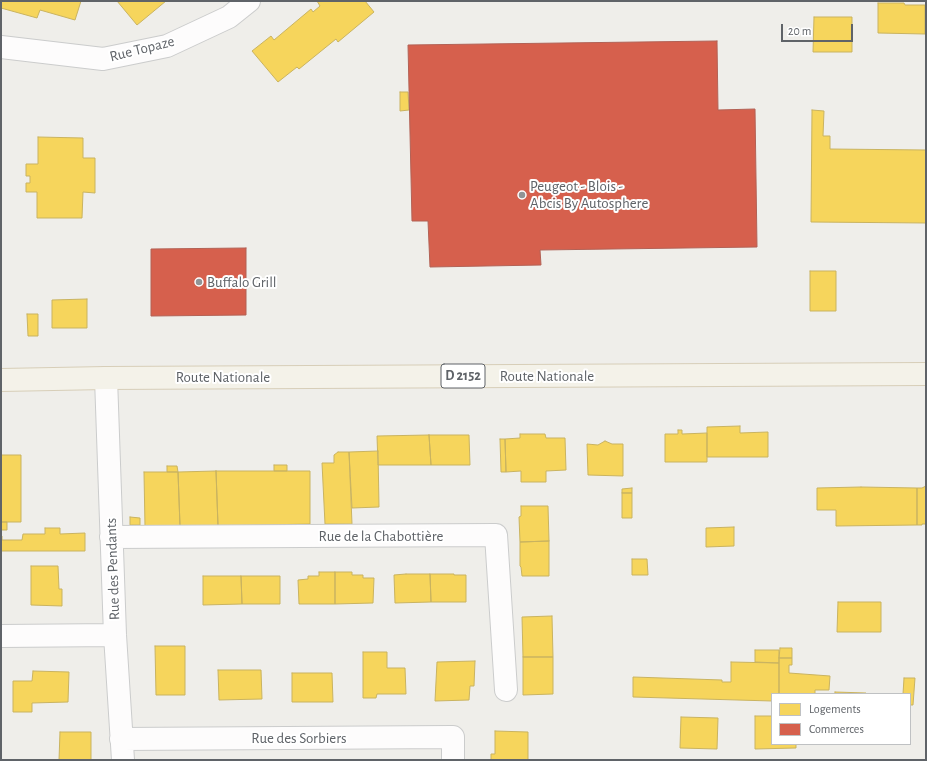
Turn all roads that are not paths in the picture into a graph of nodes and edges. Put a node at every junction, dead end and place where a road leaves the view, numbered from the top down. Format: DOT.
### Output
graph roads {
  1 [pos="249,1"];
  2 [pos="1,47"];
  3 [pos="926,374"];
  4 [pos="106,378"];
  5 [pos="1,380"];
  6 [pos="112,537"];
  7 [pos="1,636"];
  8 [pos="115,636"];
  9 [pos="506,690"];
  10 [pos="122,750"];
  11 [pos="453,760"];
  1 -- 2 [label="street, Rue Topaze"];
  3 -- 4 [label="main road, Route Nationale / D 2152"];
  4 -- 5 [label="main road, Route Nationale / D 2152"];
  4 -- 6 [label="street, Rue des Pendants"];
  6 -- 8 [label="street, Rue des Pendants"];
  6 -- 9 [label="street, Rue de la Chabottière"];
  7 -- 8 [label="street"];
  8 -- 10 [label="street, Rue des Pendants"];
  10 -- 11 [label="street, Rue des Sorbiers"];
}
